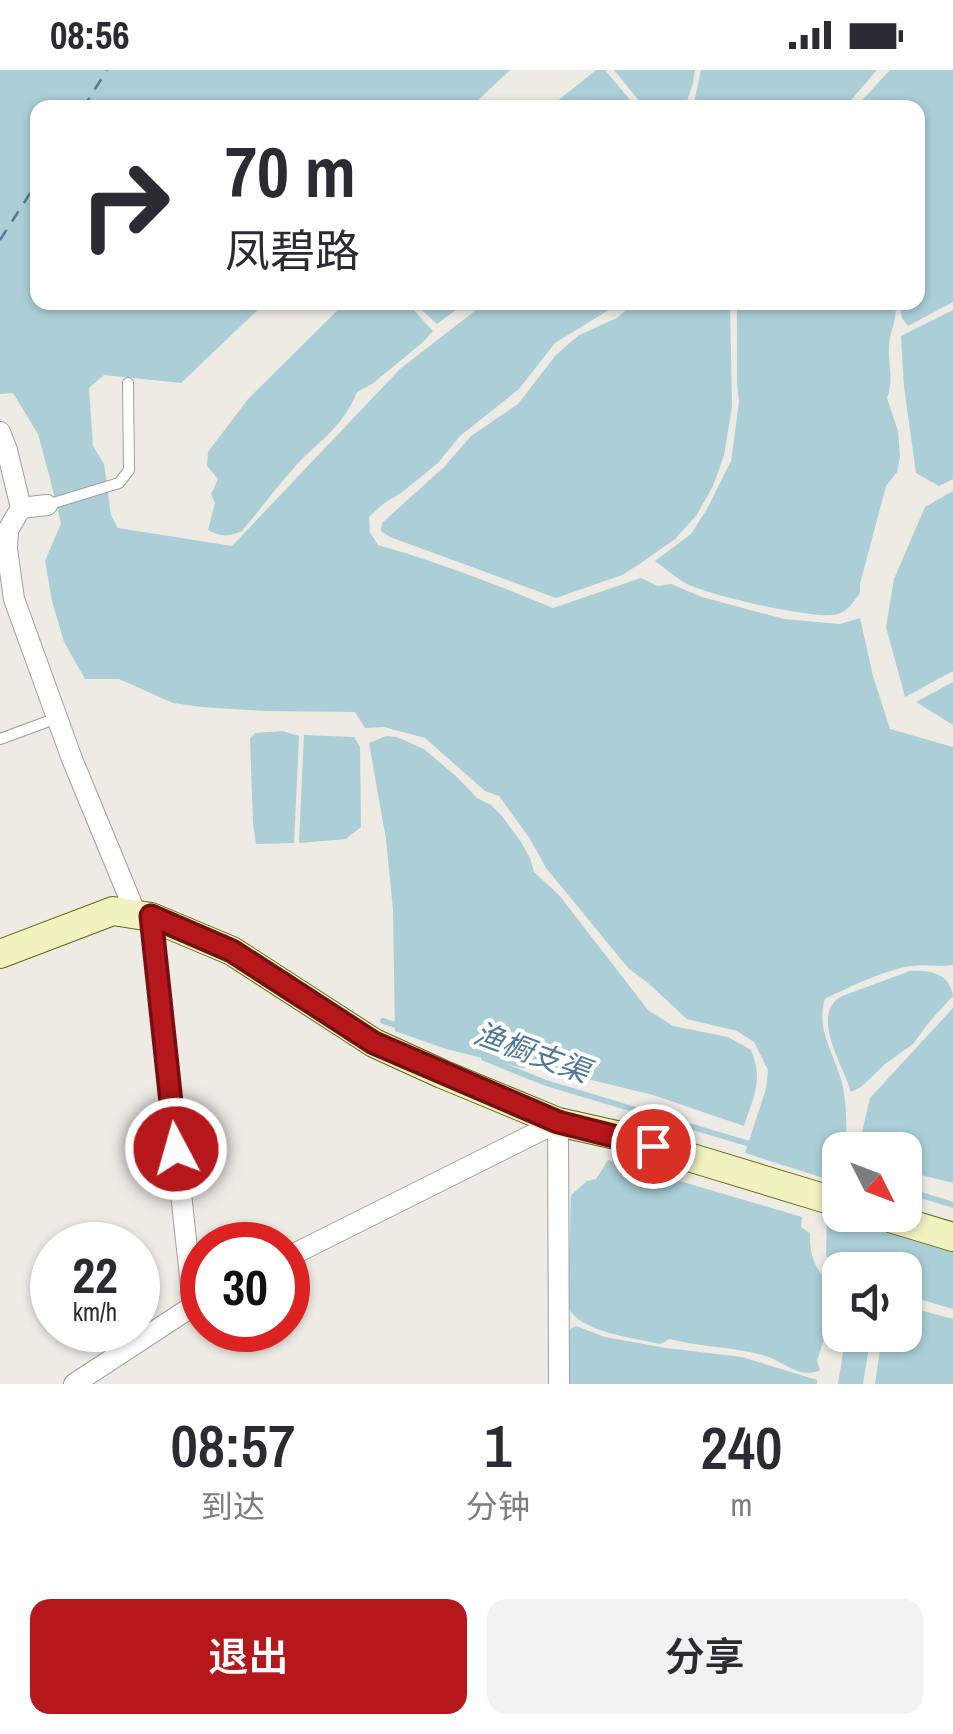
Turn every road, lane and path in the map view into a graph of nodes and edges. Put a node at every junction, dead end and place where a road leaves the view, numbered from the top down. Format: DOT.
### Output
graph roads {
  1 [pos="128,383"];
  2 [pos="0,432"];
  3 [pos="47,505"];
  4 [pos="21,508"];
  5 [pos="57,718"];
  6 [pos="0,739"];
  7 [pos="143,916"];
  8 [pos="0,954"];
  9 [pos="558,1122"];
  10 [pos="822,1198"];
  11 [pos="187,1222"];
  12 [pos="922,1228"];
  13 [pos="953,1237"];
  14 [pos="310,1246"];
  15 [pos="180,1314"];
  16 [pos="74,1384"];
  17 [pos="559,1384"];
  1 -- 3 [label="lane"];
  2 -- 4 [label="street"];
  3 -- 4 [label="street"];
  4 -- 5 [label="street"];
  5 -- 6 [label="lane"];
  5 -- 7 [label="street"];
  7 -- 8 [label="main road"];
  7 -- 9 [label="main road"];
  7 -- 11 [label="street"];
  9 -- 10 [label="main road"];
  9 -- 14 [label="street"];
  9 -- 17 [label="street"];
  12 -- 13 [label="main road"];
  15 -- 16 [label="street"];
}
